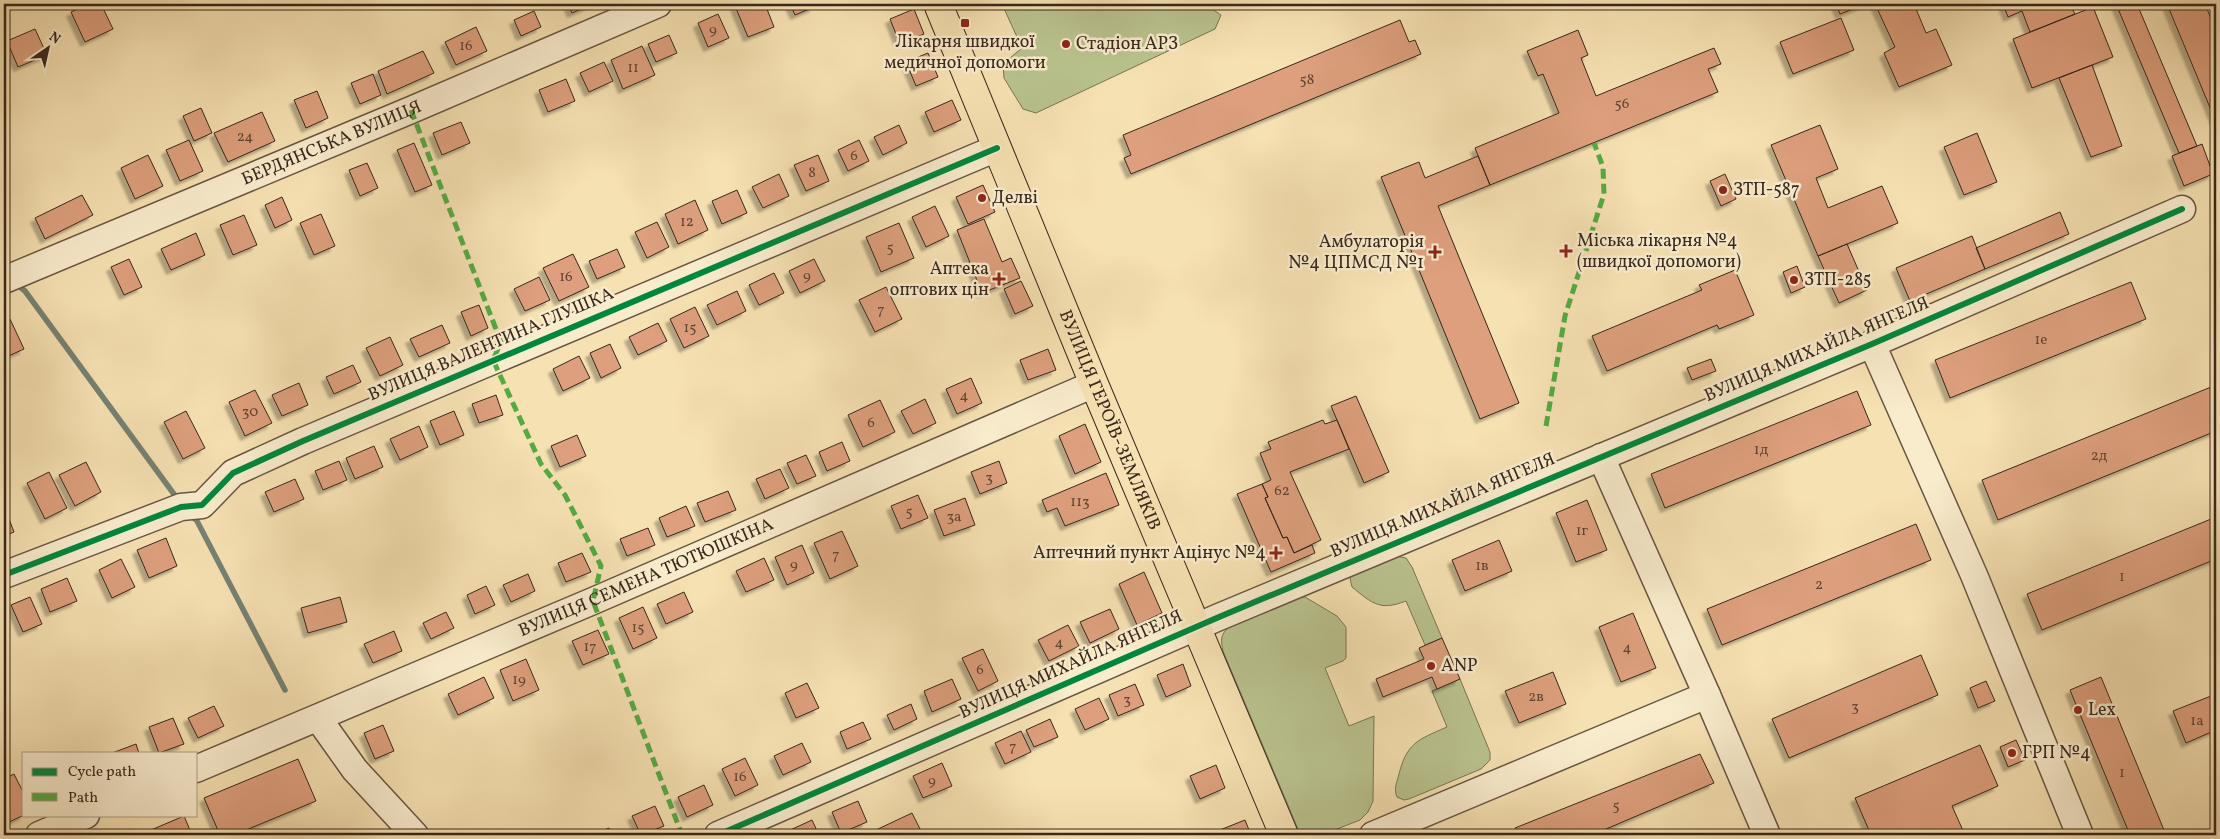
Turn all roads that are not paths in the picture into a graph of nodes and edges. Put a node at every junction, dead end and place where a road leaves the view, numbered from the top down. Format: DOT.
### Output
graph roads {
  1 [pos="658,4"];
  2 [pos="938,4"];
  3 [pos="997,148"];
  4 [pos="2182,209"];
  5 [pos="4,280"];
  6 [pos="1872,344"];
  7 [pos="1094,384"];
  8 [pos="1601,456"];
  9 [pos="4,575"];
  10 [pos="1196,627"];
  11 [pos="1707,695"];
  12 [pos="318,718"];
  13 [pos="198,768"];
  14 [pos="84,816"];
  15 [pos="38,835"];
  16 [pos="415,835"];
  17 [pos="718,835"];
  18 [pos="1284,835"];
  19 [pos="1374,835"];
  20 [pos="1767,835"];
  21 [pos="2080,835"];
  1 -- 5 [label="street, БЕРДЯНСЬКА ВУЛИЦЯ"];
  2 -- 3 [label="main road, ВУЛИЦЯ ГЕРОЇВ-ЗЕМЛЯКІВ"];
  3 -- 7 [label="main road, ВУЛИЦЯ ГЕРОЇВ-ЗЕМЛЯКІВ"];
  3 -- 9 [label="street, ВУЛИЦЯ ВАЛЕНТИНА ГЛУШКА"];
  4 -- 6 [label="street, ВУЛИЦЯ МИХАЙЛА ЯНГЕЛЯ"];
  6 -- 8 [label="street, ВУЛИЦЯ МИХАЙЛА ЯНГЕЛЯ"];
  6 -- 21 [label="street"];
  7 -- 10 [label="main road, ВУЛИЦЯ ГЕРОЇВ-ЗЕМЛЯКІВ"];
  7 -- 12 [label="street, ВУЛИЦЯ СЕМЕНА ТЮТЮШКІНА"];
  8 -- 10 [label="street, ВУЛИЦЯ МИХАЙЛА ЯНГЕЛЯ"];
  8 -- 11 [label="street"];
  10 -- 17 [label="street, ВУЛИЦЯ МИХАЙЛА ЯНГЕЛЯ"];
  10 -- 18 [label="main road, ВУЛИЦЯ ГЕРОЇВ-ЗЕМЛЯКІВ"];
  11 -- 19 [label="street"];
  11 -- 20 [label="street"];
  12 -- 13 [label="street, ВУЛИЦЯ СЕМЕНА ТЮТЮШКІНА"];
  12 -- 16 [label="street"];
  14 -- 15 [label="street"];
}
